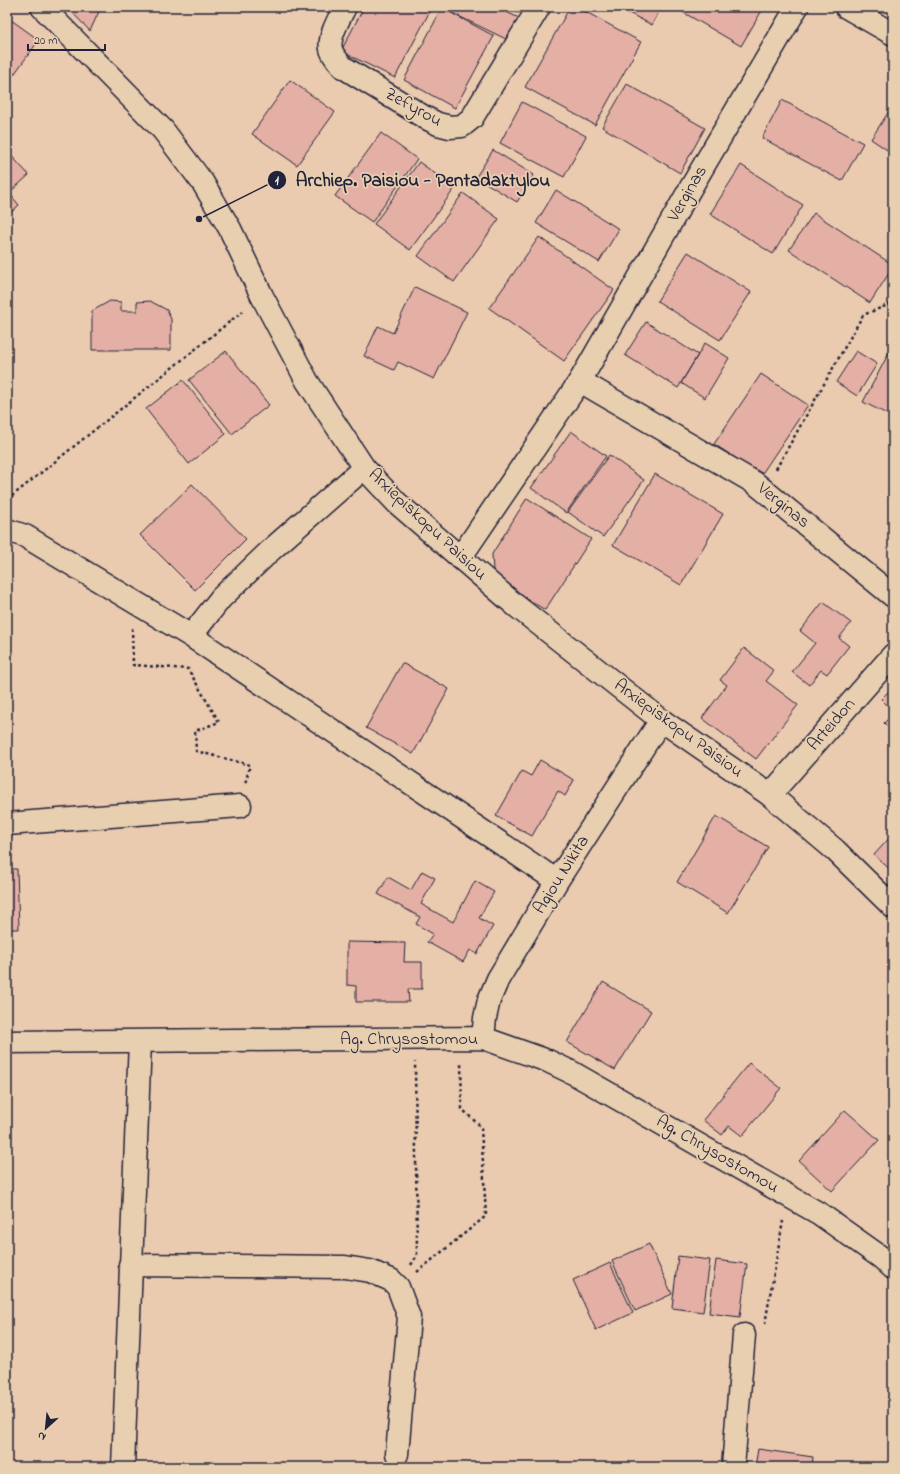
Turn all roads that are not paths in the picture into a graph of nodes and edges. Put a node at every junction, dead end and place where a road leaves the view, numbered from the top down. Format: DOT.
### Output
graph roads {
  1 [pos="42,7"];
  2 [pos="345,7"];
  3 [pos="539,7"];
  4 [pos="797,7"];
  5 [pos="846,7"];
  6 [pos="893,34"];
  7 [pos="580,381"];
  8 [pos="364,468"];
  9 [pos="7,530"];
  10 [pos="460,558"];
  11 [pos="893,596"];
  12 [pos="191,636"];
  13 [pos="893,655"];
  14 [pos="661,720"];
  15 [pos="770,795"];
  16 [pos="240,806"];
  17 [pos="7,824"];
  18 [pos="557,881"];
  19 [pos="893,906"];
  20 [pos="483,1038"];
  21 [pos="140,1041"];
  22 [pos="7,1042"];
  23 [pos="130,1265"];
  24 [pos="893,1268"];
  25 [pos="744,1335"];
  26 [pos="397,1454"];
  27 [pos="123,1467"];
  28 [pos="733,1467"];
  1 -- 8 [label="street, Arxiepiskopu Paisiou"];
  2 -- 3 [label="street, Zefyrou"];
  4 -- 7 [label="street, Verginas"];
  5 -- 6 [label="street"];
  7 -- 10 [label="street, Verginas"];
  7 -- 11 [label="street, Verginas"];
  8 -- 10 [label="street, Arxiepiskopu Paisiou"];
  8 -- 12 [label="street"];
  9 -- 12 [label="street"];
  10 -- 14 [label="street, Arxiepiskopu Paisiou"];
  12 -- 18 [label="street"];
  13 -- 15 [label="street, Arteidon"];
  14 -- 15 [label="street, Arxiepiskopu Paisiou"];
  14 -- 18 [label="street, Agiou Nikita"];
  15 -- 19 [label="street, Arxiepiskopu Paisiou"];
  16 -- 17 [label="street"];
  18 -- 20 [label="street, Agiou Nikita"];
  20 -- 21 [label="street, Ag. Chrysostomou"];
  20 -- 24 [label="street, Ag. Chrysostomou"];
  21 -- 22 [label="street, Ag. Chrysostomou"];
  21 -- 23 [label="street"];
  23 -- 26 [label="street"];
  23 -- 27 [label="street"];
  25 -- 28 [label="street"];
}
